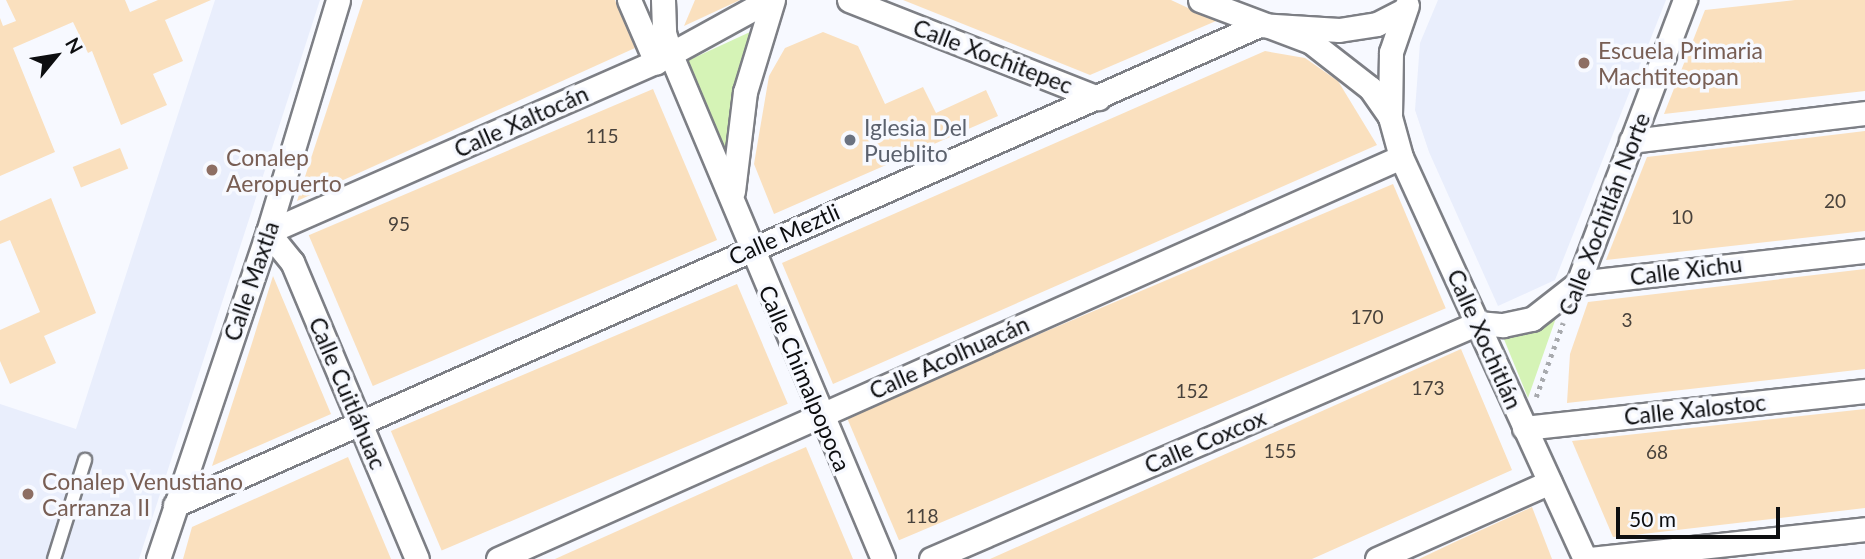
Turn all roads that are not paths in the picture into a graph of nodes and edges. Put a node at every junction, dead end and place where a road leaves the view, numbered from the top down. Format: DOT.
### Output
graph roads {
  1 [pos="338,0"];
  2 [pos="629,0"];
  3 [pos="663,0"];
  4 [pos="771,0"];
  5 [pos="849,0"];
  6 [pos="1200,0"];
  7 [pos="1685,0"];
  8 [pos="1406,5"];
  9 [pos="1259,25"];
  10 [pos="663,59"];
  11 [pos="1098,98"];
  12 [pos="1865,113"];
  13 [pos="1390,117"];
  14 [pos="1631,141"];
  15 [pos="1401,157"];
  16 [pos="733,201"];
  17 [pos="268,232"];
  18 [pos="750,249"];
  19 [pos="1865,251"];
  20 [pos="1578,283"];
  21 [pos="1478,323"];
  22 [pos="1865,391"];
  23 [pos="820,414"];
  24 [pos="363,425"];
  25 [pos="1524,428"];
  26 [pos="85,460"];
  27 [pos="1550,482"];
  28 [pos="175,505"];
  29 [pos="1865,528"];
  30 [pos="54,559"];
  31 [pos="158,559"];
  32 [pos="417,559"];
  33 [pos="498,559"];
  34 [pos="883,559"];
  35 [pos="931,559"];
  36 [pos="1377,559"];
  37 [pos="1588,559"];
  1 -- 17 [label="street, Calle Maxtla"];
  2 -- 10 [label="street"];
  3 -- 10 [label="street, Calle Chimalpopoca"];
  4 -- 10 [label="street, Calle Xaltocán"];
  4 -- 16 [label="street"];
  5 -- 11 [label="street, Calle Xochitepec"];
  6 -- 9 [label="street"];
  7 -- 14 [label="street, Calle Xochitlán Norte"];
  8 -- 9 [label="street, Calle Meztli"];
  8 -- 13 [label="street"];
  9 -- 11 [label="street, Calle Meztli"];
  9 -- 13 [label="street"];
  10 -- 16 [label="street, Calle Chimalpopoca"];
  10 -- 17 [label="street, Calle Xaltocán"];
  11 -- 18 [label="street, Calle Meztli"];
  12 -- 14 [label="street"];
  13 -- 15 [label="street, Calle Xochitlán"];
  14 -- 20 [label="street, Calle Xochitlán Norte"];
  15 -- 21 [label="street, Calle Xochitlán"];
  15 -- 23 [label="street, Calle Acolhuacán"];
  16 -- 18 [label="street, Calle Chimalpopoca"];
  17 -- 24 [label="street, Calle Cuitláhuac"];
  17 -- 28 [label="street, Calle Maxtla"];
  18 -- 23 [label="street, Calle Chimalpopoca"];
  18 -- 24 [label="street, Calle Meztli"];
  19 -- 20 [label="street, Calle Xichu"];
  20 -- 21 [label="street"];
  21 -- 25 [label="street, Calle Xochitlán"];
  21 -- 35 [label="street, Calle Coxcox"];
  22 -- 25 [label="street, Calle Xalostoc"];
  23 -- 33 [label="street, Calle Acolhuacán"];
  23 -- 34 [label="street, Calle Chimalpopoca"];
  24 -- 28 [label="street, Calle Meztli"];
  24 -- 32 [label="street, Calle Cuitláhuac"];
  25 -- 27 [label="street, Calle Xochitlán"];
  26 -- 30 [label="lane"];
  27 -- 36 [label="street"];
  27 -- 37 [label="street, Calle Xochitlán"];
  28 -- 31 [label="street, Calle Maxtla"];
  29 -- 37 [label="street"];
}
